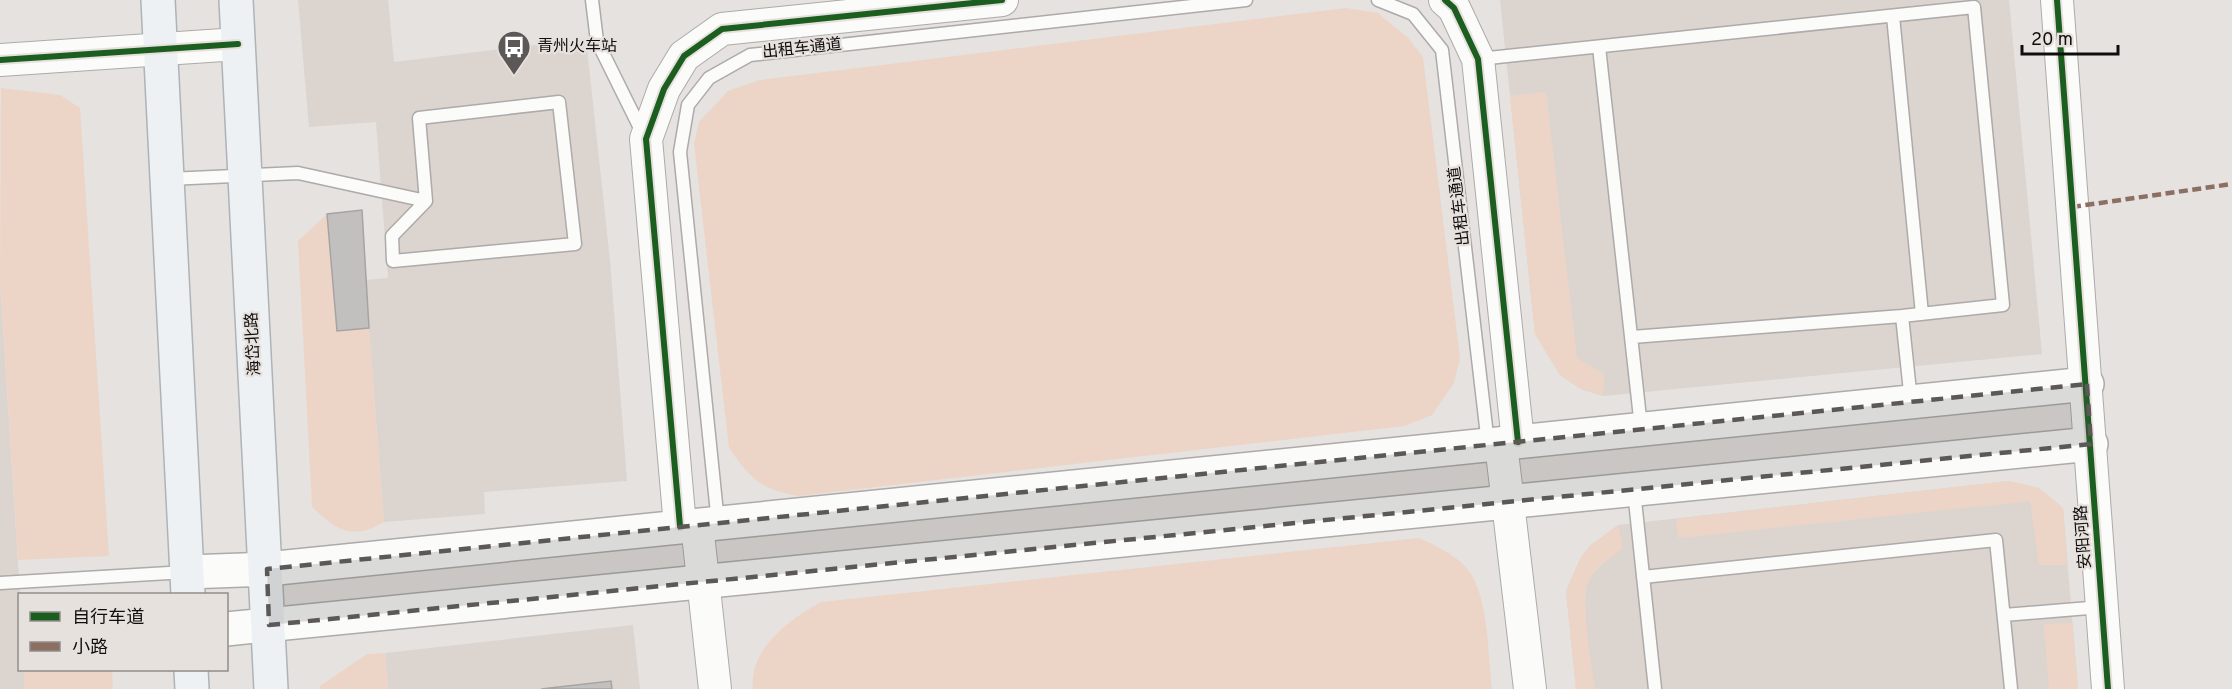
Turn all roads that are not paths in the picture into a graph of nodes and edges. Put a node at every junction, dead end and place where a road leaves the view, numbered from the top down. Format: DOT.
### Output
graph roads {
  1 [pos="158,0"];
  2 [pos="236,0"];
  3 [pos="592,0"];
  4 [pos="1002,0"];
  5 [pos="1246,0"];
  6 [pos="1378,0"];
  7 [pos="1444,0"];
  8 [pos="2058,0"];
  9 [pos="1893,16"];
  10 [pos="238,44"];
  11 [pos="1599,47"];
  12 [pos="160,49"];
  13 [pos="1478,59"];
  14 [pos="0,60"];
  15 [pos="646,139"];
  16 [pos="245,176"];
  17 [pos="167,179"];
  18 [pos="426,201"];
  19 [pos="1922,314"];
  20 [pos="1902,316"];
  21 [pos="1632,337"];
  22 [pos="2087,384"];
  23 [pos="1911,402"];
  24 [pos="1641,429"];
  25 [pos="1503,443"];
  26 [pos="2091,444"];
  27 [pos="1634,489"];
  28 [pos="1508,502"];
  29 [pos="699,525"];
  30 [pos="267,569"];
  31 [pos="1643,578"];
  32 [pos="703,582"];
  33 [pos="0,583"];
  34 [pos="187,583"];
  35 [pos="2102,607"];
  36 [pos="2004,615"];
  37 [pos="269,625"];
  38 [pos="228,629"];
  39 [pos="191,671"];
  40 [pos="192,689"];
  41 [pos="271,689"];
  42 [pos="715,689"];
  43 [pos="1530,689"];
  44 [pos="1655,689"];
  45 [pos="2011,689"];
  46 [pos="2108,689"];
  1 -- 12 [label="main road"];
  2 -- 10 [label="main road, 海岱北路"];
  3 -- 15 [label="lane"];
  4 -- 15 [label="street"];
  5 -- 29 [label="lane, 出租车通道"];
  6 -- 25 [label="lane, 出租车通道"];
  7 -- 13 [label="street"];
  8 -- 22 [label="street, 安阳河路"];
  9 -- 11 [label="lane"];
  9 -- 19 [label="lane"];
  9 -- 19 [label="lane"];
  10 -- 12 [label="street"];
  10 -- 16 [label="main road, 海岱北路"];
  11 -- 13 [label="lane"];
  11 -- 21 [label="lane"];
  12 -- 14 [label="street"];
  12 -- 17 [label="main road"];
  13 -- 25 [label="street"];
  15 -- 29 [label="street"];
  16 -- 17 [label="lane"];
  16 -- 18 [label="lane"];
  16 -- 30 [label="main road, 海岱北路"];
  17 -- 34 [label="main road"];
  18 -- 18 [label="lane"];
  19 -- 20 [label="lane"];
  20 -- 21 [label="lane"];
  20 -- 23 [label="lane"];
  21 -- 24 [label="lane"];
  22 -- 23 [label="main road"];
  22 -- 26 [label="street, 安阳河路"];
  23 -- 24 [label="main road"];
  24 -- 25 [label="main road"];
  25 -- 28 [label="street"];
  25 -- 29 [label="main road"];
  26 -- 27 [label="main road"];
  26 -- 35 [label="street, 安阳河路"];
  27 -- 28 [label="main road"];
  27 -- 31 [label="lane"];
  28 -- 32 [label="main road"];
  28 -- 43 [label="street"];
  29 -- 30 [label="main road"];
  29 -- 32 [label="street"];
  30 -- 34 [label="main road"];
  30 -- 37 [label="main road, 海岱北路"];
  31 -- 36 [label="lane"];
  31 -- 44 [label="lane"];
  32 -- 37 [label="main road"];
  32 -- 42 [label="street"];
  33 -- 34 [label="lane"];
  35 -- 36 [label="lane"];
  35 -- 46 [label="street, 安阳河路"];
  36 -- 45 [label="lane"];
  37 -- 38 [label="main road"];
  37 -- 41 [label="main road, 海岱北路"];
  39 -- 40 [label="main road"];
}
